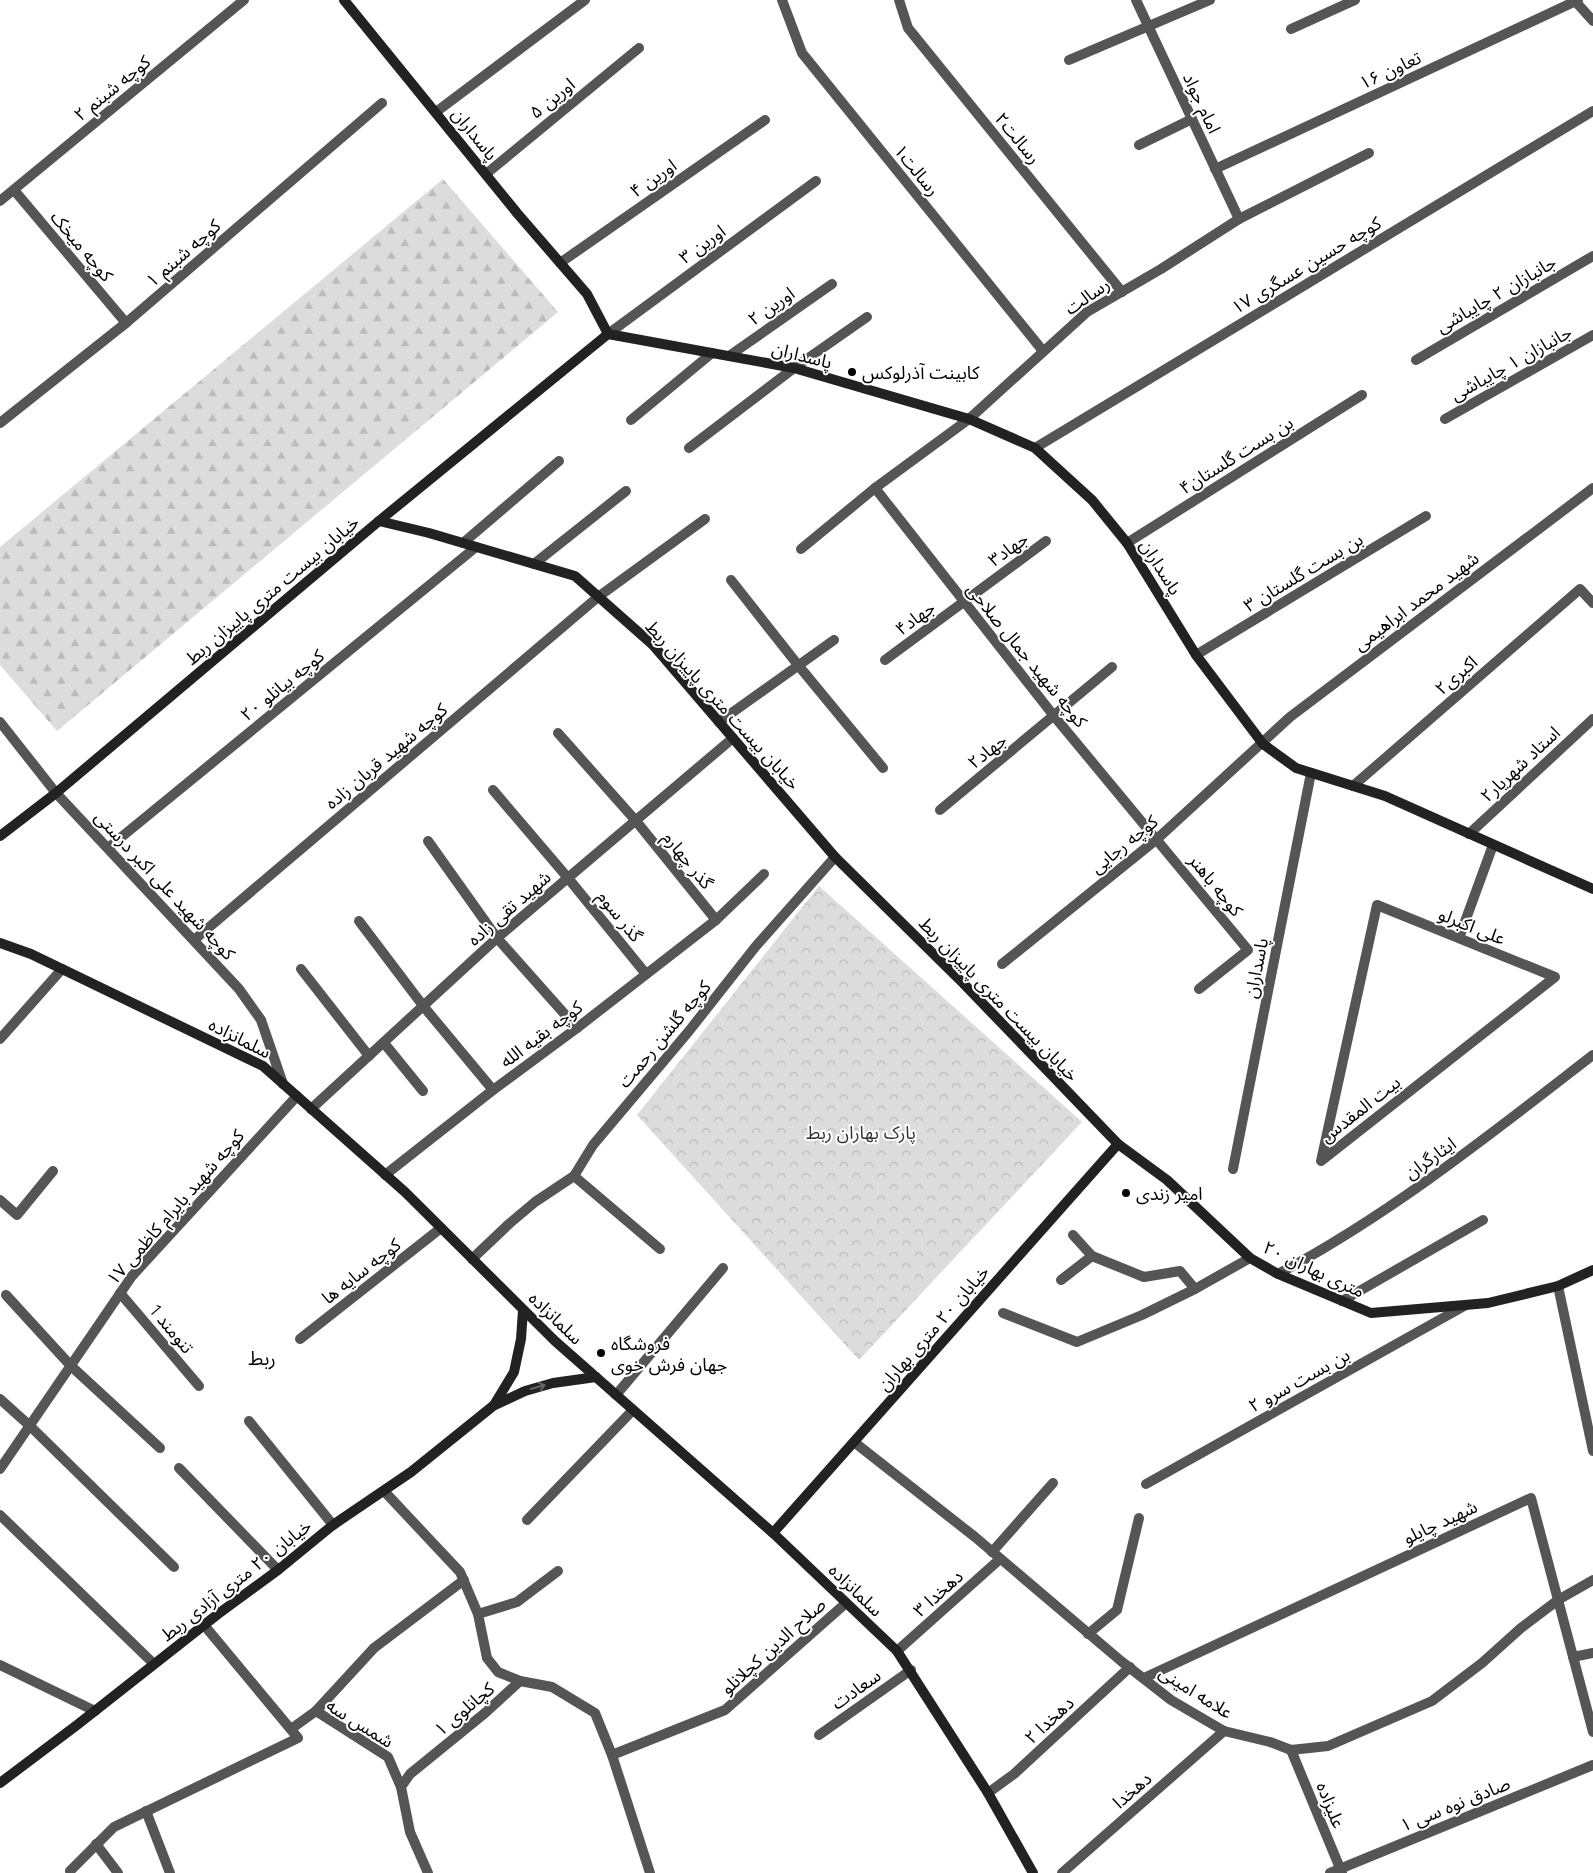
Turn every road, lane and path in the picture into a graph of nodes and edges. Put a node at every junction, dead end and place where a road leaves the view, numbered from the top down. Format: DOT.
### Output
graph roads {
  1 [pos="244,0"];
  2 [pos="344,0"];
  3 [pos="585,0"];
  4 [pos="782,0"];
  5 [pos="899,0"];
  6 [pos="1136,0"];
  7 [pos="1210,0"];
  8 [pos="1355,0"];
  9 [pos="1576,1"];
  10 [pos="1593,21"];
  11 [pos="1149,27"];
  12 [pos="1291,29"];
  13 [pos="639,48"];
  14 [pos="1069,60"];
  15 [pos="382,103"];
  16 [pos="1593,111"];
  17 [pos="436,112"];
  18 [pos="1192,119"];
  19 [pos="765,120"];
  20 [pos="1139,145"];
  21 [pos="1369,153"];
  22 [pos="1215,169"];
  23 [pos="486,174"];
  24 [pos="816,181"];
  25 [pos="14,190"];
  26 [pos="0,201"];
  27 [pos="1239,219"];
  28 [pos="1593,256"];
  29 [pos="560,263"];
  30 [pos="832,284"];
  31 [pos="1122,292"];
  32 [pos="867,316"];
  33 [pos="126,324"];
  34 [pos="608,334"];
  35 [pos="1593,335"];
  36 [pos="1043,351"];
  37 [pos="712,353"];
  38 [pos="729,356"];
  39 [pos="1416,360"];
  40 [pos="794,368"];
  41 [pos="1362,395"];
  42 [pos="969,419"];
  43 [pos="1445,419"];
  44 [pos="632,420"];
  45 [pos="0,423"];
  46 [pos="689,448"];
  47 [pos="1035,448"];
  48 [pos="559,461"];
  49 [pos="875,488"];
  50 [pos="1593,488"];
  51 [pos="626,491"];
  52 [pos="1426,516"];
  53 [pos="705,519"];
  54 [pos="379,521"];
  55 [pos="1046,541"];
  56 [pos="1127,542"];
  57 [pos="463,544"];
  58 [pos="476,548"];
  59 [pos="801,548"];
  60 [pos="534,564"];
  61 [pos="731,580"];
  62 [pos="598,598"];
  63 [pos="964,602"];
  64 [pos="1593,603"];
  65 [pos="834,640"];
  66 [pos="1196,655"];
  67 [pos="885,660"];
  68 [pos="798,665"];
  69 [pos="1112,667"];
  70 [pos="1054,716"];
  71 [pos="1593,719"];
  72 [pos="0,722"];
  73 [pos="719,722"];
  74 [pos="558,733"];
  75 [pos="733,738"];
  76 [pos="1263,744"];
  77 [pos="884,768"];
  78 [pos="1311,773"];
  79 [pos="1353,786"];
  80 [pos="493,790"];
  81 [pos="56,793"];
  82 [pos="940,810"];
  83 [pos="636,821"];
  84 [pos="1469,834"];
  85 [pos="0,836"];
  86 [pos="1157,839"];
  87 [pos="428,841"];
  88 [pos="1493,845"];
  89 [pos="108,848"];
  90 [pos="835,856"];
  91 [pos="764,874"];
  92 [pos="568,878"];
  93 [pos="1593,890"];
  94 [pos="1377,904"];
  95 [pos="716,920"];
  96 [pos="359,921"];
  97 [pos="497,938"];
  98 [pos="1459,938"];
  99 [pos="194,940"];
  100 [pos="0,943"];
  101 [pos="1002,964"];
  102 [pos="62,969"];
  103 [pos="301,970"];
  104 [pos="646,974"];
  105 [pos="1555,977"];
  106 [pos="1199,989"];
  107 [pos="424,1007"];
  108 [pos="577,1028"];
  109 [pos="0,1038"];
  110 [pos="384,1042"];
  111 [pos="1593,1055"];
  112 [pos="369,1056"];
  113 [pos="283,1084"];
  114 [pos="493,1090"];
  115 [pos="423,1091"];
  116 [pos="297,1096"];
  117 [pos="311,1109"];
  118 [pos="1118,1144"];
  119 [pos="1233,1169"];
  120 [pos="53,1171"];
  121 [pos="385,1175"];
  122 [pos="574,1176"];
  123 [pos="0,1200"];
  124 [pos="1483,1220"];
  125 [pos="441,1228"];
  126 [pos="1073,1235"];
  127 [pos="660,1250"];
  128 [pos="1092,1256"];
  129 [pos="1250,1258"];
  130 [pos="472,1259"];
  131 [pos="722,1268"];
  132 [pos="1593,1270"];
  133 [pos="1278,1274"];
  134 [pos="1060,1280"];
  135 [pos="1558,1286"];
  136 [pos="1195,1289"];
  137 [pos="120,1293"];
  138 [pos="6,1296"];
  139 [pos="1342,1301"];
  140 [pos="1467,1304"];
  141 [pos="523,1310"];
  142 [pos="1003,1313"];
  143 [pos="300,1339"];
  144 [pos="71,1366"];
  145 [pos="596,1377"];
  146 [pos="199,1386"];
  147 [pos="616,1395"];
  148 [pos="0,1399"];
  149 [pos="493,1406"];
  150 [pos="633,1410"];
  151 [pos="1589,1411"];
  152 [pos="249,1421"];
  153 [pos="30,1426"];
  154 [pos="854,1442"];
  155 [pos="160,1448"];
  156 [pos="1593,1451"];
  157 [pos="179,1468"];
  158 [pos="0,1469"];
  159 [pos="1053,1483"];
  160 [pos="1146,1484"];
  161 [pos="384,1491"];
  162 [pos="0,1515"];
  163 [pos="1138,1518"];
  164 [pos="527,1520"];
  165 [pos="334,1525"];
  166 [pos="773,1533"];
  167 [pos="992,1552"];
  168 [pos="1000,1559"];
  169 [pos="174,1567"];
  170 [pos="278,1570"];
  171 [pos="558,1570"];
  172 [pos="464,1580"];
  173 [pos="1593,1580"];
  174 [pos="1558,1600"];
  175 [pos="846,1603"];
  176 [pos="478,1614"];
  177 [pos="204,1625"];
  178 [pos="1088,1634"];
  179 [pos="897,1652"];
  180 [pos="1593,1653"];
  181 [pos="1573,1657"];
  182 [pos="154,1664"];
  183 [pos="0,1665"];
  184 [pos="1130,1668"];
  185 [pos="911,1670"];
  186 [pos="1144,1678"];
  187 [pos="520,1681"];
  188 [pos="94,1711"];
  189 [pos="316,1711"];
  190 [pos="291,1729"];
  191 [pos="1224,1731"];
  192 [pos="1593,1732"];
  193 [pos="819,1734"];
  194 [pos="1291,1750"];
  195 [pos="612,1755"];
  196 [pos="1593,1765"];
  197 [pos="0,1783"];
  198 [pos="402,1787"];
  199 [pos="988,1793"];
  200 [pos="146,1811"];
  201 [pos="96,1844"];
  202 [pos="70,1871"];
  203 [pos="1341,1871"];
  204 [pos="118,1873"];
  205 [pos="170,1873"];
  206 [pos="428,1873"];
  207 [pos="650,1873"];
  208 [pos="1033,1873"];
  209 [pos="1062,1873"];
  210 [pos="1330,1873"];
  1 -- 25 [label="street, کوچه شبنم ۲"];
  2 -- 17 [label="street, پاسداران"];
  3 -- 17 [label="street"];
  4 -- 36 [label="street, رسالت۱"];
  5 -- 31 [label="street, رسالت۲"];
  6 -- 11 [label="street, امام جواد"];
  7 -- 11 [label="street"];
  8 -- 12 [label="street"];
  9 -- 10 [label="street"];
  9 -- 22 [label="street, تعاون ۱۶"];
  11 -- 14 [label="street"];
  11 -- 18 [label="street, امام جواد"];
  13 -- 23 [label="street, اورین ۵"];
  15 -- 33 [label="street, کوچه شبنم ۱"];
  16 -- 47 [label="street, کوچه حسین عسگری ۱۷"];
  17 -- 23 [label="street, پاسداران"];
  18 -- 20 [label="street"];
  18 -- 22 [label="street, امام جواد"];
  19 -- 29 [label="street, اورین ۴"];
  21 -- 27 [label="street, رسالت"];
  22 -- 27 [label="street, امام جواد"];
  23 -- 29 [label="street, پاسداران"];
  24 -- 34 [label="street, اورین ۳"];
  25 -- 26 [label="street, کوچه شبنم ۲"];
  25 -- 33 [label="street, کوچه میخک"];
  27 -- 31 [label="street, رسالت"];
  28 -- 39 [label="street, جانبازان ۲ چایباشی"];
  29 -- 34 [label="street, پاسداران"];
  30 -- 38 [label="street, اورین ۲"];
  31 -- 36 [label="street, رسالت"];
  32 -- 40 [label="street"];
  33 -- 45 [label="street, کوچه شبنم ۱"];
  34 -- 37 [label="street, پاسداران"];
  34 -- 54 [label="street"];
  35 -- 43 [label="street, جانبازان ۱ چایباشی"];
  36 -- 42 [label="street, رسالت"];
  37 -- 38 [label="street, پاسداران"];
  37 -- 44 [label="street"];
  38 -- 40 [label="street, پاسداران"];
  40 -- 42 [label="street, پاسداران"];
  40 -- 46 [label="street"];
  41 -- 56 [label="street, بن بست گلستان۴"];
  42 -- 47 [label="street, پاسداران"];
  42 -- 49 [label="street, رسالت"];
  47 -- 56 [label="street, پاسداران"];
  48 -- 57 [label="street"];
  49 -- 59 [label="street, رسالت"];
  49 -- 63 [label="street, کوچه شهید جمال صلاحی"];
  50 -- 76 [label="street, شهید محمد ابراهیمی"];
  51 -- 60 [label="street"];
  52 -- 66 [label="street, بن بست گلستان ۳"];
  53 -- 62 [label="street, کوچه شهید قربان زاده"];
  54 -- 57 [label="street, خیابان بیست متری پاییزان ربط"];
  54 -- 81 [label="street, خیابان بیست متری پاییزان ربط"];
  55 -- 63 [label="street, جهاد۳"];
  56 -- 66 [label="street, پاسداران"];
  57 -- 58 [label="street, خیابان بیست متری پاییزان ربط"];
  58 -- 60 [label="street, خیابان بیست متری پاییزان ربط"];
  58 -- 89 [label="street, کوچه بیانلو ۲۰"];
  60 -- 62 [label="street, خیابان بیست متری پاییزان ربط"];
  61 -- 68 [label="street"];
  62 -- 73 [label="street, خیابان بیست متری پاییزان ربط"];
  62 -- 99 [label="street, کوچه شهید قربان زاده"];
  63 -- 67 [label="street, جهاد۴"];
  63 -- 70 [label="street, کوچه شهید جمال صلاحی"];
  64 -- 79 [label="street, اکبری۲"];
  65 -- 68 [label="street"];
  66 -- 76 [label="street, پاسداران"];
  68 -- 73 [label="street"];
  68 -- 77 [label="street"];
  69 -- 70 [label="street, جهاد۲"];
  70 -- 82 [label="street, جهاد۲"];
  70 -- 86 [label="street, کوچه شهید جمال صلاحی"];
  71 -- 84 [label="street, استاد شهریار۲"];
  72 -- 81 [label="street, کوچه شهید علی اکبر درستی"];
  73 -- 75 [label="street, خیابان بیست متری پاییزان ربط"];
  74 -- 83 [label="street, گذر چهارم"];
  75 -- 83 [label="street, شهید تقی زاده"];
  75 -- 90 [label="street, خیابان بیست متری پاییزان ربط"];
  76 -- 78 [label="street, پاسداران"];
  76 -- 86 [label="street, کوچه رجایی"];
  78 -- 79 [label="street, پاسداران"];
  78 -- 119 [label="street, پاسداران"];
  79 -- 84 [label="street, پاسداران"];
  80 -- 92 [label="street, گذر سوم"];
  81 -- 85 [label="street, خیابان بیست متری پاییزان ربط"];
  81 -- 89 [label="street, کوچه شهید علی اکبر درستی"];
  83 -- 92 [label="street, شهید تقی زاده"];
  83 -- 95 [label="street, گذر چهارم"];
  84 -- 88 [label="street, پاسداران"];
  86 -- 101 [label="street, کوچه رجایی"];
  86 -- 106 [label="street, کوچه باهنر"];
  87 -- 97 [label="street"];
  88 -- 93 [label="street, پاسداران"];
  88 -- 98 [label="street"];
  89 -- 99 [label="street, کوچه شهید علی اکبر درستی"];
  90 -- 118 [label="street, خیابان بیست متری پاییزان ربط"];
  90 -- 122 [label="street, کوچه گلشن رحمت"];
  91 -- 95 [label="street, کوچه بقیه الله"];
  92 -- 97 [label="street, شهید تقی زاده"];
  92 -- 104 [label="street, گذر سوم"];
  94 -- 98 [label="street, علی اکبرلو"];
  94 -- 105 [label="street, بیت المقدس"];
  95 -- 104 [label="street, کوچه بقیه الله"];
  96 -- 107 [label="street"];
  97 -- 107 [label="street, شهید تقی زاده"];
  97 -- 108 [label="street"];
  98 -- 105 [label="street, علی اکبرلو"];
  99 -- 113 [label="street, کوچه شهید علی اکبر درستی"];
  100 -- 102 [label="street, سلمانزاده"];
  102 -- 109 [label="street"];
  102 -- 113 [label="street, سلمانزاده"];
  103 -- 112 [label="street"];
  104 -- 108 [label="street, کوچه بقیه الله"];
  107 -- 110 [label="street, شهید تقی زاده"];
  107 -- 114 [label="street"];
  108 -- 114 [label="street, کوچه بقیه الله"];
  110 -- 112 [label="street, شهید تقی زاده"];
  110 -- 115 [label="street"];
  111 -- 133 [label="street, ایثارگران"];
  112 -- 117 [label="street, شهید تقی زاده"];
  113 -- 116 [label="street, سلمانزاده"];
  114 -- 121 [label="street, کوچه بقیه الله"];
  116 -- 117 [label="street, سلمانزاده"];
  116 -- 137 [label="street, کوچه شهید بایرام کاظمی ۱۷"];
  117 -- 121 [label="street, سلمانزاده"];
  118 -- 129 [label="street, ۲۰ متری بهاران"];
  118 -- 154 [label="street, خیابان ۲۰ متری بهاران"];
  120 -- 123 [label="street"];
  121 -- 125 [label="street, سلمانزاده"];
  122 -- 127 [label="street"];
  122 -- 130 [label="street, کوچه گلشن رحمت"];
  124 -- 139 [label="street"];
  125 -- 130 [label="street, سلمانزاده"];
  125 -- 143 [label="street, کوچه سایه ها"];
  126 -- 128 [label="street"];
  128 -- 134 [label="street"];
  128 -- 136 [label="street"];
  129 -- 133 [label="street, ۲۰ متری بهاران"];
  129 -- 136 [label="street"];
  130 -- 141 [label="street, سلمانزاده"];
  131 -- 147 [label="street"];
  132 -- 135 [label="street, ۲۰ متری بهاران"];
  133 -- 139 [label="street, ۲۰ متری بهاران"];
  135 -- 140 [label="street, ۲۰ متری بهاران"];
  135 -- 151 [label="street"];
  136 -- 142 [label="street"];
  137 -- 144 [label="street, کوچه شهید بایرام کاظمی ۱۷"];
  137 -- 146 [label="street, تنومند 1"];
  138 -- 144 [label="street"];
  139 -- 140 [label="street, ۲۰ متری بهاران"];
  140 -- 160 [label="street, بن بست سرو ۲"];
  141 -- 145 [label="street, سلمانزاده"];
  141 -- 149 [label="street"];
  144 -- 153 [label="street, کوچه شهید بایرام کاظمی ۱۷"];
  144 -- 155 [label="street"];
  145 -- 147 [label="street, سلمانزاده"];
  149 -- 145 [label="street, one-way"];
  147 -- 150 [label="street, سلمانزاده"];
  148 -- 153 [label="street"];
  149 -- 161 [label="street, خیابان ۲۰ متری آزادی ربط"];
  150 -- 164 [label="street"];
  150 -- 166 [label="street, سلمانزاده"];
  151 -- 156 [label="street"];
  152 -- 165 [label="street"];
  153 -- 158 [label="street, کوچه شهید بایرام کاظمی ۱۷"];
  153 -- 169 [label="street"];
  154 -- 166 [label="street, خیابان ۲۰ متری بهاران"];
  154 -- 167 [label="street, علامه امینی"];
  157 -- 170 [label="street"];
  159 -- 167 [label="street"];
  161 -- 165 [label="street, خیابان ۲۰ متری آزادی ربط"];
  161 -- 172 [label="street"];
  162 -- 182 [label="street"];
  163 -- 178 [label="street"];
  165 -- 170 [label="street, خیابان ۲۰ متری آزادی ربط"];
  166 -- 175 [label="street, سلمانزاده"];
  167 -- 168 [label="street, علامه امینی"];
  168 -- 178 [label="street, علامه امینی"];
  168 -- 179 [label="street, دهخدا ۳"];
  170 -- 177 [label="street, خیابان ۲۰ متری آزادی ربط"];
  171 -- 176 [label="street"];
  172 -- 176 [label="street"];
  172 -- 189 [label="street"];
  173 -- 174 [label="street, علامه امینی"];
  174 -- 181 [label="street, شهید چایلو"];
  174 -- 186 [label="street, شهید چایلو"];
  174 -- 194 [label="street, علامه امینی"];
  175 -- 179 [label="street, سلمانزاده"];
  175 -- 195 [label="street, صلاح الدین کچلانلو"];
  176 -- 187 [label="street"];
  177 -- 182 [label="street, خیابان ۲۰ متری آزادی ربط"];
  177 -- 190 [label="street"];
  178 -- 184 [label="street, علامه امینی"];
  179 -- 185 [label="street, سلمانزاده"];
  180 -- 181 [label="street"];
  181 -- 192 [label="street, شهید چایلو"];
  182 -- 188 [label="street, خیابان ۲۰ متری آزادی ربط"];
  183 -- 188 [label="street"];
  184 -- 186 [label="street, علامه امینی"];
  184 -- 199 [label="street, دهخدا ۲"];
  185 -- 193 [label="street, سعادت"];
  185 -- 199 [label="street, سلمانزاده"];
  186 -- 191 [label="street, علامه امینی"];
  187 -- 195 [label="street, کچانلوی ۱"];
  187 -- 198 [label="street, کچانلوی ۱"];
  188 -- 197 [label="street, خیابان ۲۰ متری آزادی ربط"];
  189 -- 190 [label="street, شمس سه"];
  189 -- 198 [label="street, شمس سه"];
  190 -- 200 [label="street"];
  191 -- 194 [label="street, علامه امینی"];
  191 -- 209 [label="street, دهخدا"];
  194 -- 203 [label="street, علیزاده"];
  195 -- 207 [label="street"];
  196 -- 203 [label="street, صادق نوه سی ۱"];
  198 -- 206 [label="street"];
  199 -- 208 [label="street, سلمانزاده"];
  200 -- 201 [label="street"];
  200 -- 205 [label="street"];
  201 -- 202 [label="street"];
  201 -- 204 [label="street"];
  203 -- 210 [label="street, صادق نوه سی ۱"];
}
